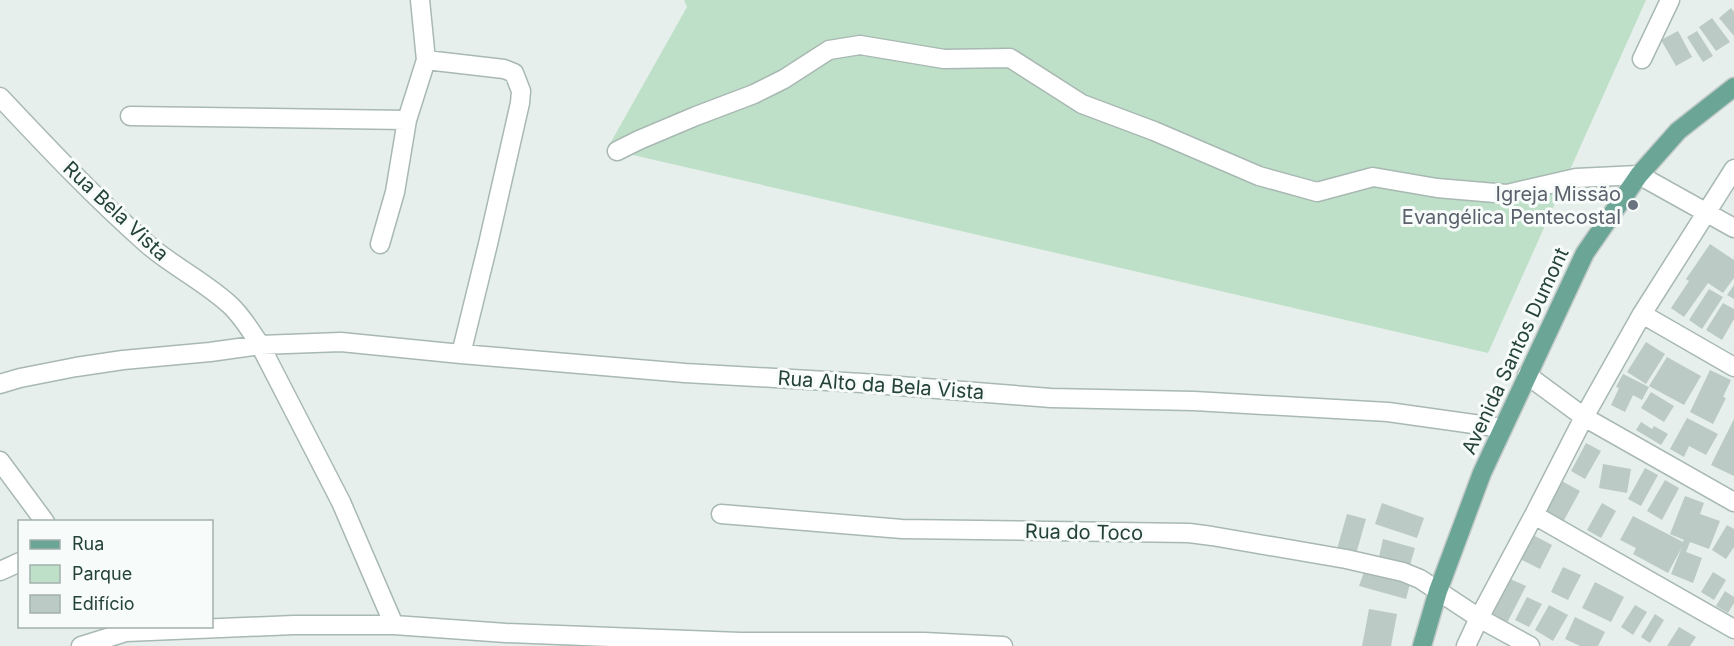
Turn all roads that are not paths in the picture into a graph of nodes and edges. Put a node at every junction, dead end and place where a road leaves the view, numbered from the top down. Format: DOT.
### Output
graph roads {
  1 [pos="420,0"];
  2 [pos="1670,0"];
  3 [pos="1642,58"];
  4 [pos="426,60"];
  5 [pos="1734,87"];
  6 [pos="0,98"];
  7 [pos="130,116"];
  8 [pos="406,120"];
  9 [pos="617,151"];
  10 [pos="1734,169"];
  11 [pos="1639,175"];
  12 [pos="1707,212"];
  13 [pos="1734,228"];
  14 [pos="380,244"];
  15 [pos="1642,314"];
  16 [pos="260,345"];
  17 [pos="461,354"];
  18 [pos="1734,367"];
  19 [pos="1527,375"];
  20 [pos="0,384"];
  21 [pos="1584,417"];
  22 [pos="1502,428"];
  23 [pos="0,461"];
  24 [pos="1734,502"];
  25 [pos="722,514"];
  26 [pos="1534,515"];
  27 [pos="44,520"];
  28 [pos="18,563"];
  29 [pos="0,571"];
  30 [pos="1438,591"];
  31 [pos="1479,618"];
  32 [pos="394,626"];
  33 [pos="213,627"];
  34 [pos="166,628"];
  35 [pos="124,629"];
  36 [pos="1734,629"];
  37 [pos="901,644"];
  38 [pos="81,646"];
  39 [pos="1004,646"];
  40 [pos="1422,646"];
  41 [pos="1466,646"];
  42 [pos="1530,646"];
  1 -- 4 [label="street"];
  2 -- 3 [label="street"];
  4 -- 8 [label="street"];
  4 -- 17 [label="street"];
  5 -- 11 [label="main road, Avenida Santos Dumont"];
  6 -- 16 [label="street, Rua Bela Vista"];
  7 -- 8 [label="street"];
  8 -- 14 [label="street"];
  9 -- 11 [label="street"];
  10 -- 12 [label="street"];
  11 -- 12 [label="street"];
  11 -- 19 [label="main road, Avenida Santos Dumont"];
  12 -- 13 [label="street"];
  12 -- 15 [label="street"];
  15 -- 18 [label="street"];
  15 -- 21 [label="street"];
  16 -- 17 [label="street, Rua Alto da Bela Vista"];
  16 -- 20 [label="street"];
  16 -- 32 [label="street, Rua Bela Vista"];
  17 -- 22 [label="street, Rua Alto da Bela Vista"];
  19 -- 21 [label="street"];
  19 -- 22 [label="main road, Avenida Santos Dumont"];
  21 -- 24 [label="street"];
  21 -- 26 [label="street"];
  22 -- 30 [label="main road, Avenida Santos Dumont"];
  23 -- 27 [label="street"];
  25 -- 30 [label="street, Rua do Toco"];
  26 -- 31 [label="street"];
  26 -- 36 [label="street"];
  28 -- 29 [label="street"];
  30 -- 31 [label="street, Rua do Toco"];
  30 -- 40 [label="main road, Avenida Santos Dumont"];
  31 -- 41 [label="street"];
  31 -- 42 [label="street, Rua do Toco"];
  32 -- 33 [label="street"];
  32 -- 37 [label="street"];
  34 -- 35 [label="street"];
  35 -- 38 [label="street"];
  37 -- 39 [label="street"];
}
